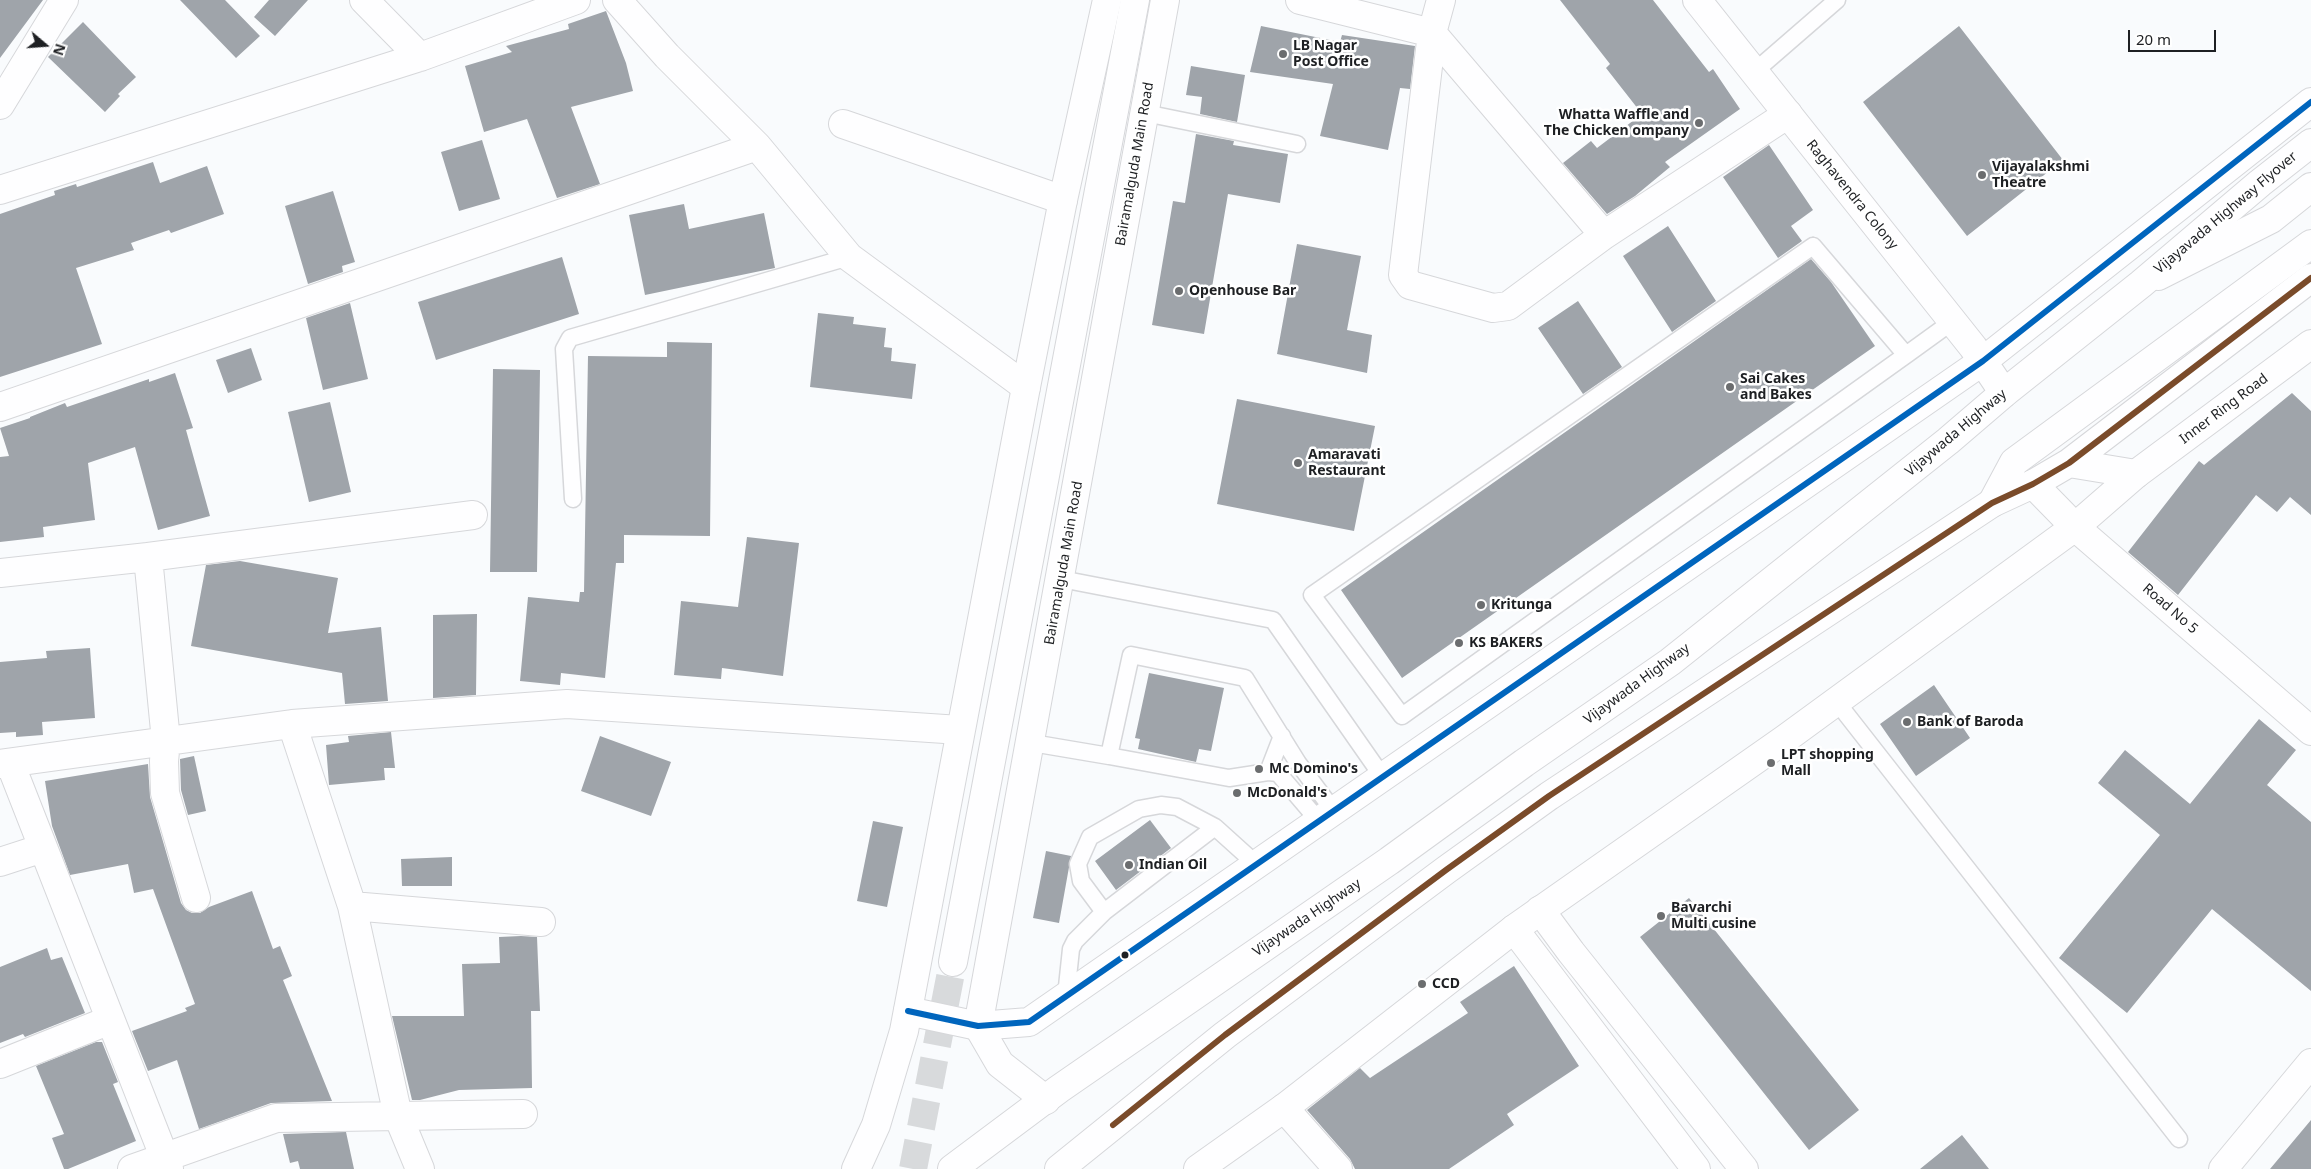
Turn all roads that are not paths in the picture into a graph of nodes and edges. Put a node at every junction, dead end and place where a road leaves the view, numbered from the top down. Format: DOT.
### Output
graph roads {
  1 [pos="64,0"];
  2 [pos="364,0"];
  3 [pos="576,0"];
  4 [pos="617,0"];
  5 [pos="1107,0"];
  6 [pos="1135,0"];
  7 [pos="1165,0"];
  8 [pos="1300,0"];
  9 [pos="1441,0"];
  10 [pos="1697,0"];
  11 [pos="1837,0"];
  12 [pos="1432,33"];
  13 [pos="420,57"];
  14 [pos="1754,72"];
  15 [pos="2311,102"];
  16 [pos="0,105"];
  17 [pos="1145,113"];
  18 [pos="1788,114"];
  19 [pos="843,124"];
  20 [pos="2311,143"];
  21 [pos="1297,144"];
  22 [pos="757,146"];
  23 [pos="2311,187"];
  24 [pos="0,190"];
  25 [pos="1063,200"];
  26 [pos="1604,236"];
  27 [pos="2311,244"];
  28 [pos="849,256"];
  29 [pos="2311,278"];
  30 [pos="2141,284"];
  31 [pos="1953,321"];
  32 [pos="2311,344"];
  33 [pos="1906,355"];
  34 [pos="1983,361"];
  35 [pos="1026,387"];
  36 [pos="2004,393"];
  37 [pos="0,407"];
  38 [pos="2069,463"];
  39 [pos="2136,474"];
  40 [pos="2033,484"];
  41 [pos="572,499"];
  42 [pos="1992,504"];
  43 [pos="473,516"];
  44 [pos="2075,528"];
  45 [pos="148,557"];
  46 [pos="0,573"];
  47 [pos="1061,579"];
  48 [pos="1836,701"];
  49 [pos="292,724"];
  50 [pos="960,730"];
  51 [pos="2311,731"];
  52 [pos="1282,736"];
  53 [pos="166,741"];
  54 [pos="1032,743"];
  55 [pos="1109,756"];
  56 [pos="5,763"];
  57 [pos="1268,772"];
  58 [pos="1382,776"];
  59 [pos="1325,815"];
  60 [pos="1215,827"];
  61 [pos="43,848"];
  62 [pos="0,862"];
  63 [pos="1256,864"];
  64 [pos="196,898"];
  65 [pos="352,906"];
  66 [pos="1540,910"];
  67 [pos="1104,912"];
  68 [pos="541,922"];
  69 [pos="1514,928"];
  70 [pos="952,962"];
  71 [pos="1066,996"];
  72 [pos="908,1011"];
  73 [pos="110,1020"];
  74 [pos="978,1026"];
  75 [pos="0,1064"];
  76 [pos="2311,1064"];
  77 [pos="1046,1100"];
  78 [pos="1284,1108"];
  79 [pos="523,1114"];
  80 [pos="398,1116"];
  81 [pos="2179,1140"];
  82 [pos="166,1163"];
  83 [pos="132,1169"];
  84 [pos="420,1169"];
  85 [pos="856,1169"];
  86 [pos="952,1169"];
  87 [pos="1059,1169"];
  88 [pos="1198,1169"];
  89 [pos="1338,1169"];
  90 [pos="1696,1169"];
  91 [pos="1744,1169"];
  92 [pos="2223,1169"];
  1 -- 16 [label="main road"];
  2 -- 13 [label="main road"];
  3 -- 13 [label="main road"];
  4 -- 22 [label="main road"];
  5 -- 25 [label="main road"];
  6 -- 70 [label="main road"];
  7 -- 17 [label="main road, Bairamalguda Main Road"];
  8 -- 12 [label="main road"];
  9 -- 12 [label="main road"];
  10 -- 14 [label="main road, Raghavendra Colony"];
  11 -- 14 [label="lane"];
  12 -- 26 [label="main road"];
  12 -- 26 [label="main road"];
  13 -- 24 [label="main road"];
  14 -- 18 [label="main road, Raghavendra Colony"];
  15 -- 34 [label="main road"];
  17 -- 21 [label="lane"];
  17 -- 47 [label="main road, Bairamalguda Main Road"];
  18 -- 26 [label="main road"];
  18 -- 31 [label="main road, Raghavendra Colony"];
  19 -- 25 [label="main road"];
  20 -- 30 [label="main road, Vijayavada Highway Flyover"];
  22 -- 28 [label="main road"];
  22 -- 37 [label="main road"];
  23 -- 30 [label="main road, Vijaywada Highway"];
  25 -- 35 [label="main road"];
  27 -- 42 [label="main road"];
  28 -- 35 [label="main road"];
  28 -- 41 [label="lane"];
  29 -- 38 [label="main road"];
  30 -- 36 [label="main road, Vijaywada Highway"];
  31 -- 33 [label="lane"];
  31 -- 34 [label="main road, Raghavendra Colony"];
  32 -- 39 [label="main road, Inner Ring Road"];
  33 -- 33 [label="lane"];
  34 -- 36 [label="main road, Raghavendra Colony"];
  34 -- 58 [label="main road"];
  35 -- 50 [label="main road"];
  36 -- 77 [label="main road, Vijaywada Highway"];
  38 -- 39 [label="main road"];
  38 -- 40 [label="main road"];
  39 -- 44 [label="main road, Inner Ring Road"];
  40 -- 42 [label="main road"];
  40 -- 44 [label="main road, Road No 5"];
  42 -- 87 [label="main road"];
  43 -- 45 [label="main road"];
  44 -- 48 [label="main road, Inner Ring Road"];
  44 -- 51 [label="main road, Road No 5"];
  45 -- 46 [label="main road"];
  45 -- 53 [label="main road"];
  47 -- 54 [label="main road, Bairamalguda Main Road"];
  47 -- 58 [label="lane"];
  48 -- 66 [label="main road, Inner Ring Road"];
  48 -- 81 [label="lane"];
  49 -- 50 [label="main road"];
  49 -- 53 [label="main road"];
  49 -- 65 [label="main road"];
  50 -- 72 [label="main road"];
  52 -- 55 [label="lane"];
  52 -- 57 [label="lane"];
  52 -- 59 [label="lane"];
  53 -- 56 [label="main road"];
  53 -- 64 [label="main road"];
  54 -- 55 [label="lane"];
  54 -- 74 [label="main road, Bairamalguda Main Road"];
  55 -- 57 [label="lane"];
  56 -- 61 [label="main road"];
  57 -- 59 [label="lane"];
  58 -- 59 [label="main road"];
  59 -- 63 [label="main road"];
  60 -- 63 [label="lane"];
  60 -- 67 [label="lane"];
  60 -- 67 [label="lane"];
  61 -- 62 [label="main road"];
  61 -- 73 [label="main road"];
  63 -- 71 [label="main road"];
  65 -- 68 [label="main road"];
  65 -- 80 [label="main road"];
  66 -- 69 [label="main road, Inner Ring Road"];
  66 -- 91 [label="main road"];
  67 -- 71 [label="lane"];
  69 -- 78 [label="main road, Inner Ring Road"];
  69 -- 90 [label="main road"];
  71 -- 74 [label="main road"];
  72 -- 74 [label="main road"];
  72 -- 85 [label="main road"];
  73 -- 75 [label="main road"];
  73 -- 82 [label="main road"];
  74 -- 77 [label="main road"];
  76 -- 92 [label="main road"];
  77 -- 86 [label="main road, Vijaywada Highway"];
  78 -- 88 [label="main road, Inner Ring Road"];
  78 -- 89 [label="main road"];
  79 -- 80 [label="main road"];
  80 -- 82 [label="main road"];
  80 -- 84 [label="main road"];
  82 -- 83 [label="main road"];
}
